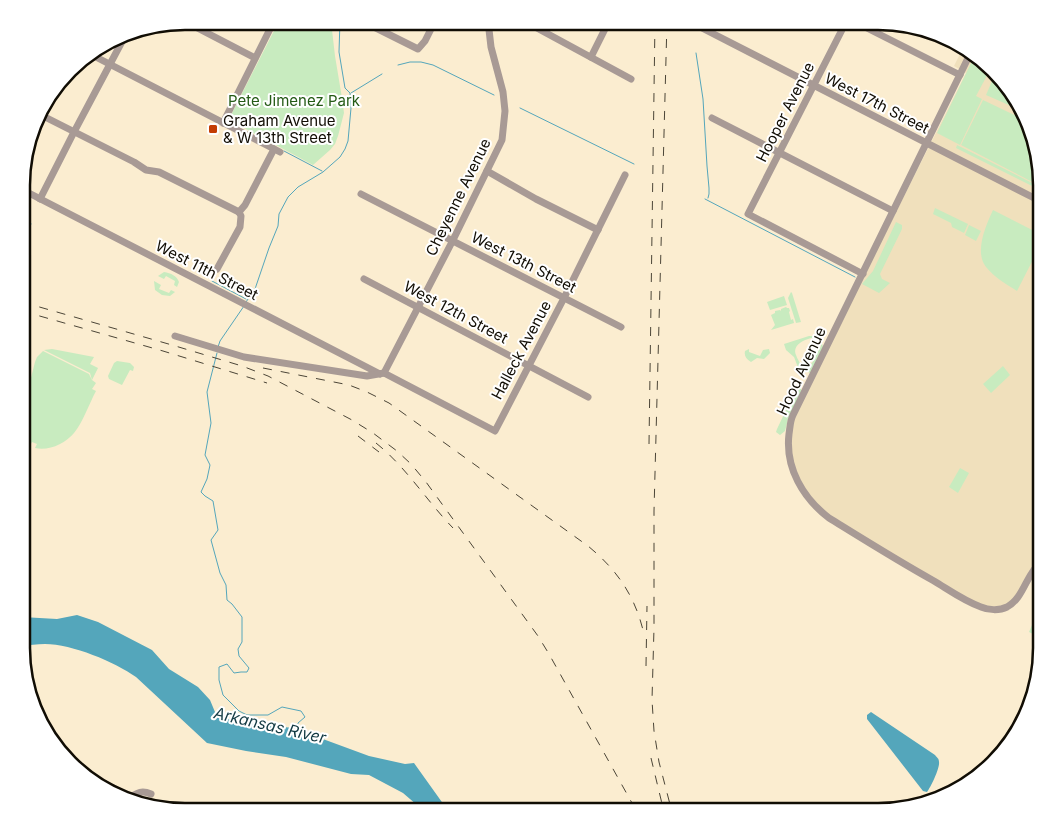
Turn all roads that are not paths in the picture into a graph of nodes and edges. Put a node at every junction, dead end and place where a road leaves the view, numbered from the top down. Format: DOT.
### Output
graph roads {
  1 [pos="201,30"];
  2 [pos="269,30"];
  3 [pos="380,30"];
  4 [pos="430,30"];
  5 [pos="489,30"];
  6 [pos="541,30"];
  7 [pos="605,30"];
  8 [pos="713,30"];
  9 [pos="842,30"];
  10 [pos="871,30"];
  11 [pos="121,44"];
  12 [pos="591,57"];
  13 [pos="97,58"];
  14 [pos="255,58"];
  15 [pos="968,59"];
  16 [pos="110,65"];
  17 [pos="960,75"];
  18 [pos="631,79"];
  19 [pos="814,86"];
  20 [pos="46,117"];
  21 [pos="712,118"];
  22 [pos="223,123"];
  23 [pos="74,132"];
  24 [pos="926,143"];
  25 [pos="779,153"];
  26 [pos="487,171"];
  27 [pos="625,175"];
  28 [pos="30,194"];
  29 [pos="361,194"];
  30 [pos="1033,197"];
  31 [pos="40,199"];
  32 [pos="893,211"];
  33 [pos="239,212"];
  34 [pos="598,230"];
  35 [pos="452,240"];
  36 [pos="217,269"];
  37 [pos="863,274"];
  38 [pos="364,279"];
  39 [pos="564,298"];
  40 [pos="418,307"];
  41 [pos="621,327"];
  42 [pos="174,336"];
  43 [pos="528,366"];
  44 [pos="382,374"];
  45 [pos="588,397"];
  46 [pos="495,431"];
  47 [pos="1033,570"];
  48 [pos="151,794"];
  49 [pos="135,795"];
  1 -- 14 [label="street"];
  2 -- 14 [label="street"];
  3 -- 4 [label="street"];
  5 -- 26 [label="street, Cheyenne Avenue"];
  6 -- 12 [label="street"];
  7 -- 12 [label="street"];
  8 -- 19 [label="street, West 17th Street"];
  9 -- 19 [label="street, Hooper Avenue"];
  10 -- 17 [label="street"];
  11 -- 16 [label="street"];
  12 -- 18 [label="street"];
  13 -- 16 [label="street"];
  14 -- 22 [label="street"];
  15 -- 17 [label="street, Hood Avenue"];
  16 -- 22 [label="street"];
  16 -- 23 [label="street"];
  17 -- 24 [label="street, Hood Avenue"];
  19 -- 24 [label="street, West 17th Street"];
  19 -- 25 [label="street, Hooper Avenue"];
  20 -- 23 [label="street"];
  21 -- 25 [label="street"];
  22 -- 33 [label="street"];
  23 -- 31 [label="street"];
  23 -- 33 [label="street"];
  24 -- 30 [label="street, West 17th Street"];
  24 -- 32 [label="street, Hood Avenue"];
  25 -- 32 [label="street"];
  25 -- 37 [label="street, Hooper Avenue"];
  26 -- 34 [label="street"];
  26 -- 35 [label="street, Cheyenne Avenue"];
  27 -- 34 [label="street, Halleck Avenue"];
  28 -- 31 [label="street, West 11th Street"];
  29 -- 35 [label="street, West 13th Street"];
  31 -- 44 [label="street, West 11th Street"];
  32 -- 37 [label="street, Hood Avenue"];
  33 -- 36 [label="street"];
  34 -- 39 [label="street, Halleck Avenue"];
  35 -- 39 [label="street, West 13th Street"];
  35 -- 40 [label="street, Cheyenne Avenue"];
  37 -- 47 [label="street, Hood Avenue"];
  38 -- 40 [label="street, West 12th Street"];
  39 -- 41 [label="street, West 13th Street"];
  39 -- 43 [label="street, Halleck Avenue"];
  40 -- 43 [label="street, West 12th Street"];
  40 -- 44 [label="street, Cheyenne Avenue"];
  42 -- 44 [label="street"];
  43 -- 45 [label="street, West 12th Street"];
  43 -- 46 [label="street, Halleck Avenue"];
  44 -- 46 [label="street, West 11th Street"];
  48 -- 49 [label="street"];
}
